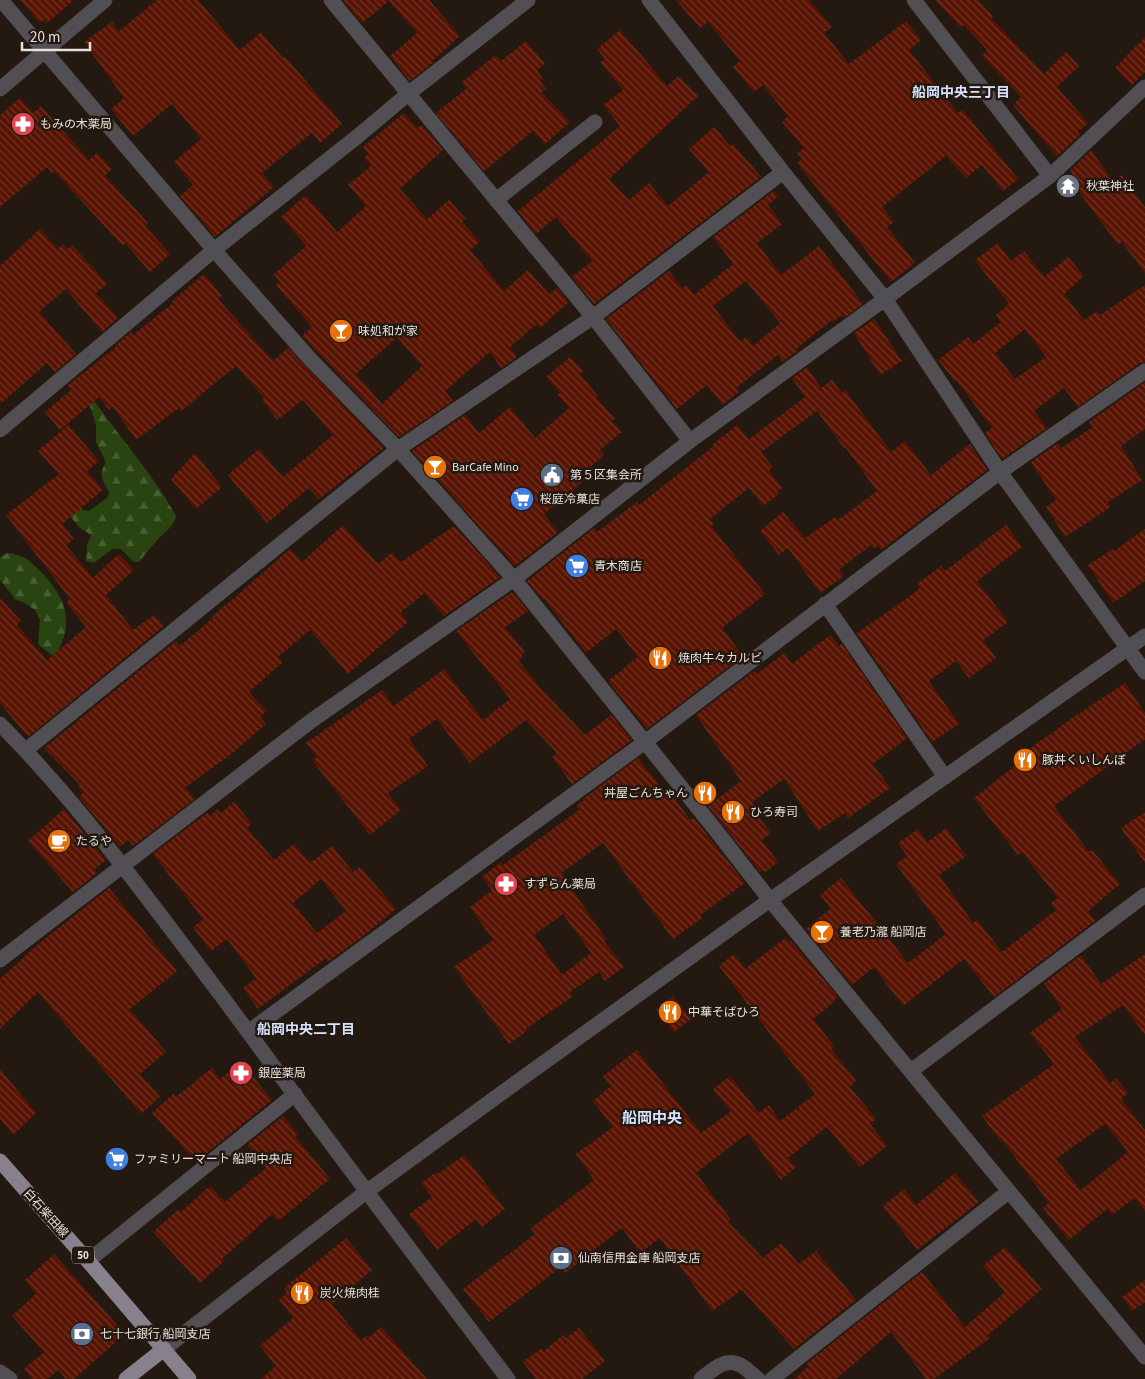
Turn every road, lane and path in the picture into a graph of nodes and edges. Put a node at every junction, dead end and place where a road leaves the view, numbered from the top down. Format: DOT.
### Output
graph roads {
  1 [pos="1,0"];
  2 [pos="105,0"];
  3 [pos="331,0"];
  4 [pos="528,0"];
  5 [pos="649,0"];
  6 [pos="914,0"];
  7 [pos="45,51"];
  8 [pos="1145,87"];
  9 [pos="0,89"];
  10 [pos="408,94"];
  11 [pos="595,122"];
  12 [pos="783,172"];
  13 [pos="1050,176"];
  14 [pos="496,200"];
  15 [pos="214,250"];
  16 [pos="885,299"];
  17 [pos="593,317"];
  18 [pos="1145,370"];
  19 [pos="0,430"];
  20 [pos="690,442"];
  21 [pos="398,448"];
  22 [pos="1000,472"];
  23 [pos="514,579"];
  24 [pos="825,604"];
  25 [pos="1145,636"];
  26 [pos="1128,648"];
  27 [pos="1145,672"];
  28 [pos="0,724"];
  29 [pos="644,742"];
  30 [pos="26,750"];
  31 [pos="945,777"];
  32 [pos="123,865"];
  33 [pos="1145,895"];
  34 [pos="770,900"];
  35 [pos="0,960"];
  36 [pos="248,1032"];
  37 [pos="911,1070"];
  38 [pos="295,1094"];
  39 [pos="0,1161"];
  40 [pos="366,1192"];
  41 [pos="1008,1192"];
  42 [pos="88,1261"];
  43 [pos="164,1349"];
  44 [pos="1145,1357"];
  45 [pos="0,1372"];
  46 [pos="10,1379"];
  47 [pos="126,1379"];
  48 [pos="189,1379"];
  49 [pos="508,1379"];
  50 [pos="701,1379"];
  51 [pos="758,1379"];
  52 [pos="772,1379"];
  1 -- 7 [label="street"];
  2 -- 7 [label="street"];
  3 -- 10 [label="street"];
  4 -- 10 [label="street"];
  5 -- 12 [label="street"];
  6 -- 13 [label="street"];
  7 -- 9 [label="street"];
  7 -- 15 [label="street"];
  8 -- 13 [label="street"];
  10 -- 14 [label="street"];
  10 -- 15 [label="street"];
  11 -- 14 [label="street"];
  12 -- 16 [label="street"];
  12 -- 17 [label="street"];
  13 -- 16 [label="street"];
  14 -- 17 [label="street"];
  15 -- 19 [label="street"];
  15 -- 21 [label="street"];
  16 -- 20 [label="street"];
  16 -- 22 [label="street"];
  17 -- 20 [label="street"];
  17 -- 21 [label="street"];
  18 -- 22 [label="street"];
  20 -- 23 [label="street"];
  21 -- 23 [label="street"];
  21 -- 30 [label="street"];
  22 -- 24 [label="street"];
  22 -- 26 [label="street"];
  23 -- 29 [label="street"];
  23 -- 32 [label="street"];
  24 -- 29 [label="street"];
  24 -- 31 [label="street"];
  25 -- 26 [label="street"];
  26 -- 27 [label="street"];
  26 -- 31 [label="street"];
  28 -- 30 [label="street"];
  29 -- 34 [label="street"];
  29 -- 36 [label="street"];
  30 -- 32 [label="street"];
  31 -- 34 [label="street"];
  32 -- 35 [label="street"];
  32 -- 36 [label="street"];
  33 -- 37 [label="street"];
  34 -- 37 [label="street"];
  34 -- 40 [label="street"];
  36 -- 38 [label="street"];
  37 -- 41 [label="street"];
  38 -- 40 [label="street"];
  38 -- 42 [label="street"];
  39 -- 42 [label="main road, 白石柴田線 / 50"];
  40 -- 43 [label="street"];
  40 -- 49 [label="street"];
  41 -- 44 [label="street"];
  41 -- 52 [label="street"];
  42 -- 43 [label="main road, 白石柴田線 / 50"];
  43 -- 47 [label="main road"];
  43 -- 48 [label="main road, 白石柴田線 / 50"];
  45 -- 46 [label="street"];
  50 -- 51 [label="street"];
}
